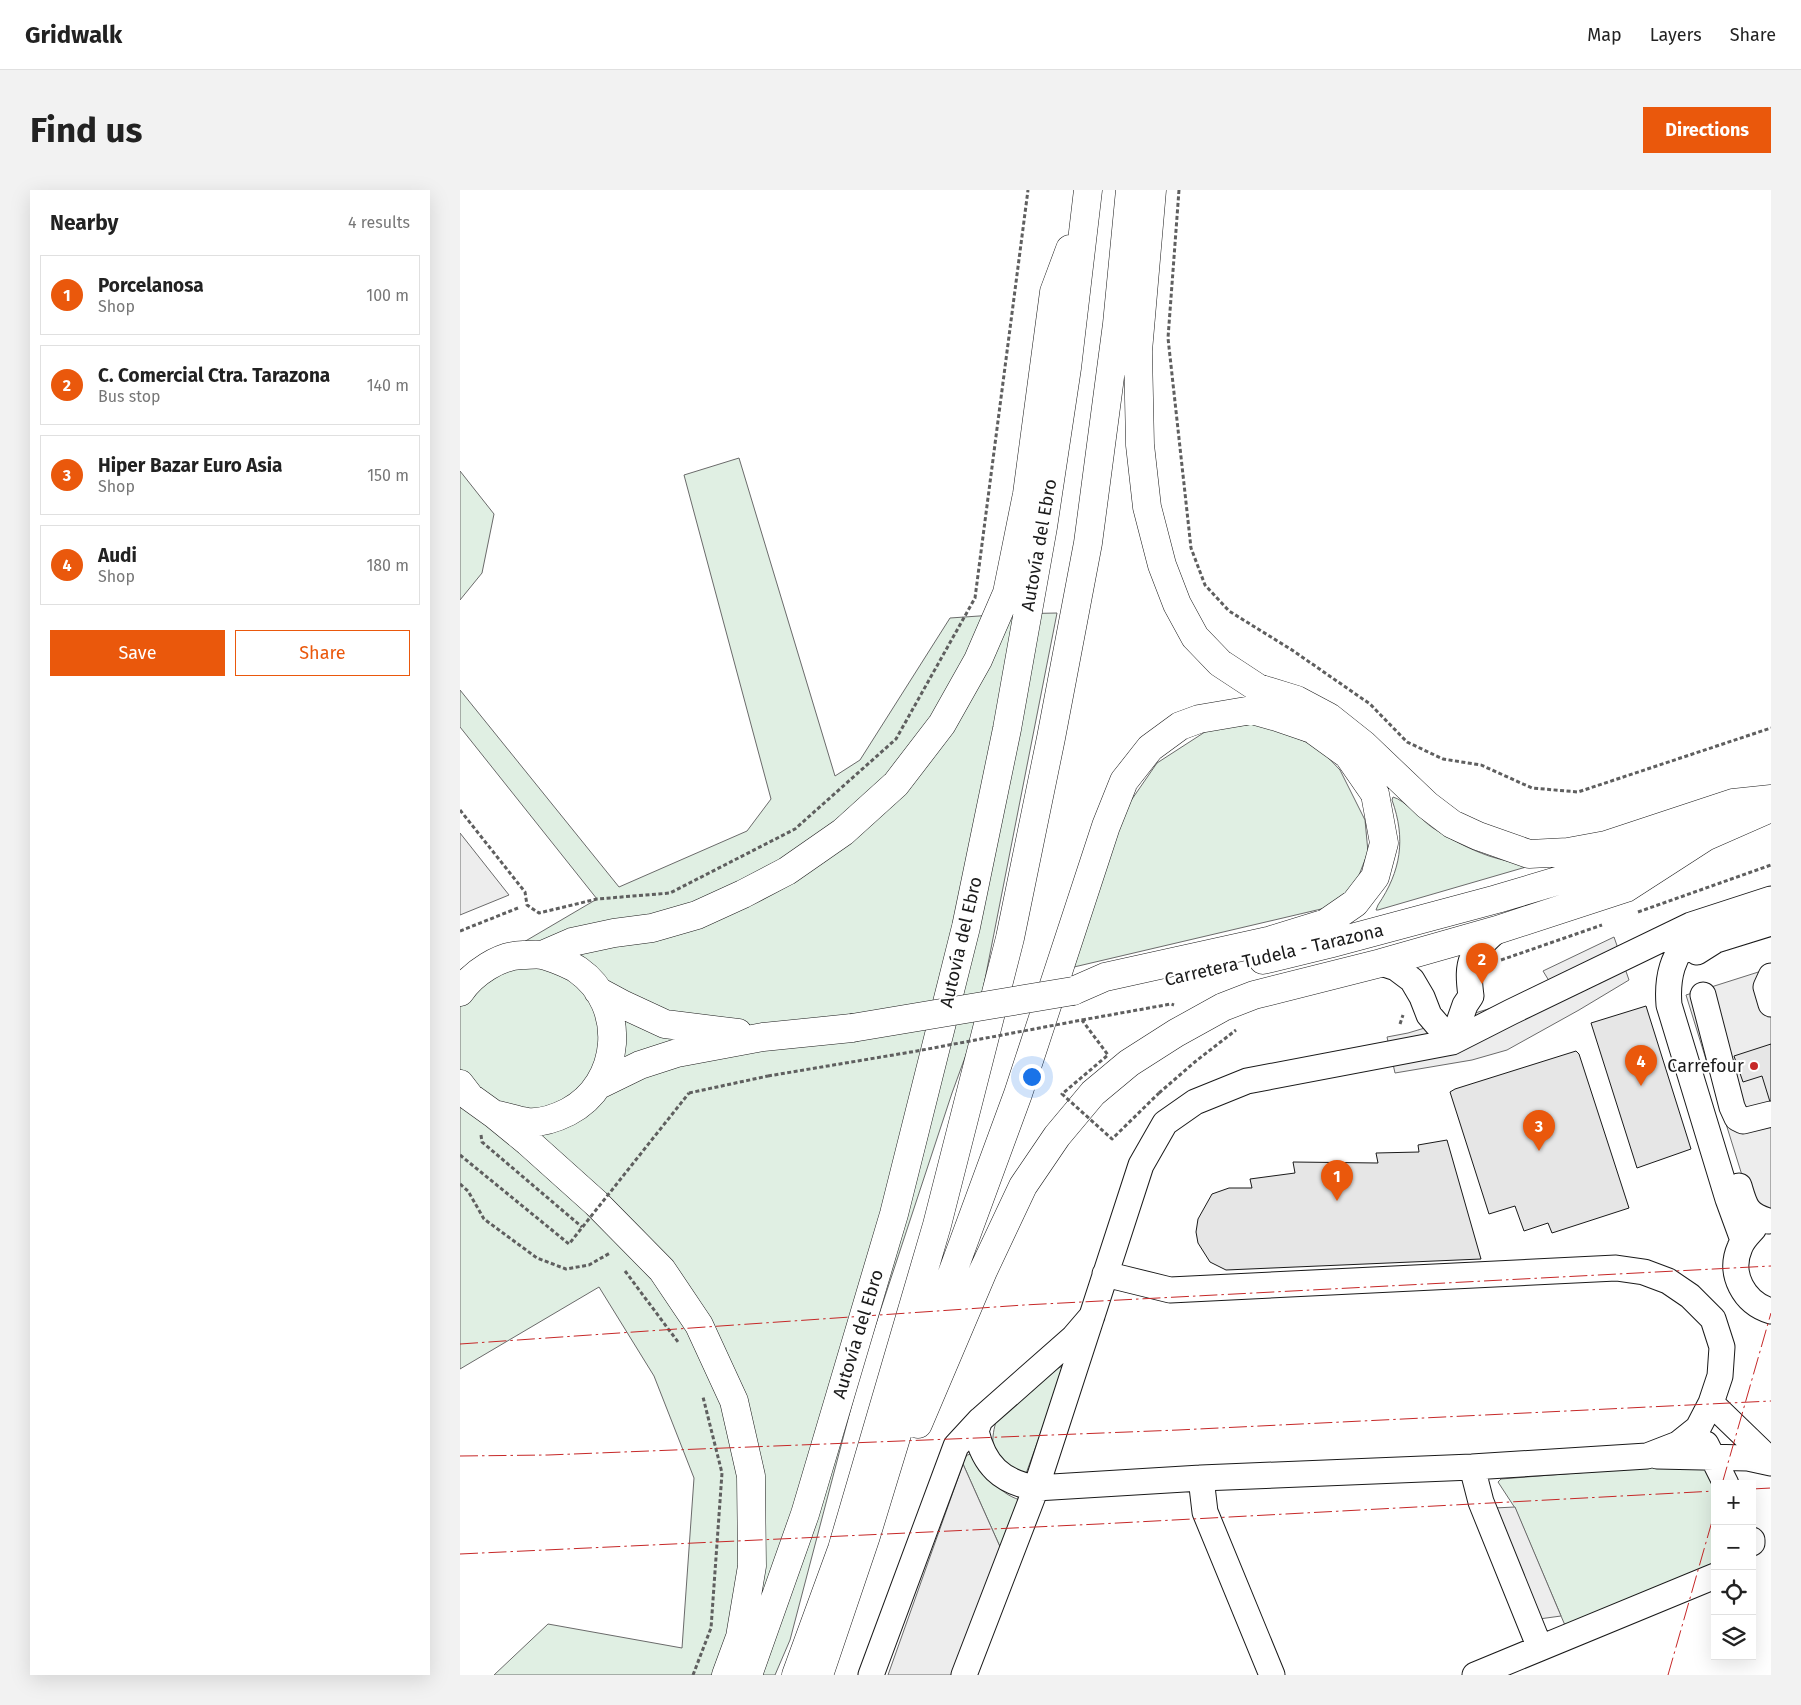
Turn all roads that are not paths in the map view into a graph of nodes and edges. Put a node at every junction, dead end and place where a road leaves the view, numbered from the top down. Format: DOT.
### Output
graph roads {
  1 [pos="1130,190"];
  2 [pos="1152,190"];
  3 [pos="1086,200"];
  4 [pos="1771,799"];
  5 [pos="1771,808"];
  6 [pos="1705,836"];
  7 [pos="1771,899"];
  8 [pos="1771,911"];
  9 [pos="1771,923"];
  10 [pos="1691,925"];
  11 [pos="1497,930"];
  12 [pos="542,955"];
  13 [pos="1381,963"];
  14 [pos="1244,965"];
  15 [pos="1771,976"];
  16 [pos="598,990"];
  17 [pos="1072,991"];
  18 [pos="460,992"];
  19 [pos="1703,995"];
  20 [pos="1771,1004"];
  21 [pos="763,1037"];
  22 [pos="1452,1042"];
  23 [pos="599,1085"];
  24 [pos="477,1100"];
  25 [pos="1771,1114"];
  26 [pos="1769,1221"];
  27 [pos="1740,1247"];
  28 [pos="1105,1274"];
  29 [pos="1771,1311"];
  30 [pos="1092,1316"];
  31 [pos="1711,1403"];
  32 [pos="980,1420"];
  33 [pos="1698,1428"];
  34 [pos="1647,1456"];
  35 [pos="1712,1457"];
  36 [pos="1771,1462"];
  37 [pos="1472,1467"];
  38 [pos="1200,1478"];
  39 [pos="1724,1480"];
  40 [pos="1036,1488"];
  41 [pos="866,1536"];
  42 [pos="1711,1578"];
  43 [pos="1540,1648"];
  44 [pos="726,1675"];
  45 [pos="748,1675"];
  46 [pos="796,1675"];
  47 [pos="819,1675"];
  48 [pos="871,1675"];
  49 [pos="964,1675"];
  50 [pos="1272,1675"];
  51 [pos="1475,1675"];
  1 -- 46 [label="highway"];
  2 -- 4 [label="highway"];
  3 -- 12 [label="highway"];
  3 -- 45 [label="highway, Autovía del Ebro"];
  5 -- 6 [label="highway, Carretera Tudela - Tarazona"];
  6 -- 11 [label="highway"];
  6 -- 14 [label="highway, Carretera Tudela - Tarazona"];
  7 -- 10 [label="street"];
  8 -- 27 [label="street"];
  9 -- 26 [label="street"];
  10 -- 22 [label="street"];
  10 -- 27 [label="street"];
  11 -- 13 [label="highway"];
  11 -- 22 [label="street"];
  12 -- 16 [label="highway"];
  12 -- 18 [label="highway"];
  13 -- 14 [label="highway"];
  13 -- 22 [label="street"];
  13 -- 41 [label="highway"];
  14 -- 17 [label="highway, Carretera Tudela - Tarazona"];
  15 -- 20 [label="street"];
  16 -- 21 [label="highway, Carretera Tudela - Tarazona"];
  16 -- 23 [label="highway"];
  17 -- 21 [label="highway, Carretera Tudela - Tarazona, bridge"];
  17 -- 41 [label="highway"];
  19 -- 25 [label="street"];
  21 -- 23 [label="highway, Carretera Tudela - Tarazona"];
  22 -- 28 [label="street"];
  23 -- 24 [label="highway"];
  24 -- 44 [label="highway"];
  26 -- 27 [label="street"];
  27 -- 29 [label="street"];
  28 -- 30 [label="street"];
  28 -- 31 [label="street"];
  30 -- 32 [label="street"];
  30 -- 40 [label="street"];
  31 -- 33 [label="street"];
  31 -- 36 [label="street"];
  32 -- 40 [label="street"];
  32 -- 48 [label="street"];
  33 -- 34 [label="street"];
  33 -- 35 [label="street"];
  34 -- 35 [label="street"];
  34 -- 37 [label="street"];
  35 -- 36 [label="street"];
  35 -- 39 [label="street"];
  37 -- 38 [label="street"];
  37 -- 43 [label="street"];
  38 -- 40 [label="street"];
  38 -- 50 [label="street"];
  40 -- 49 [label="street"];
  41 -- 47 [label="highway"];
  42 -- 43 [label="street"];
  43 -- 51 [label="street"];
}
